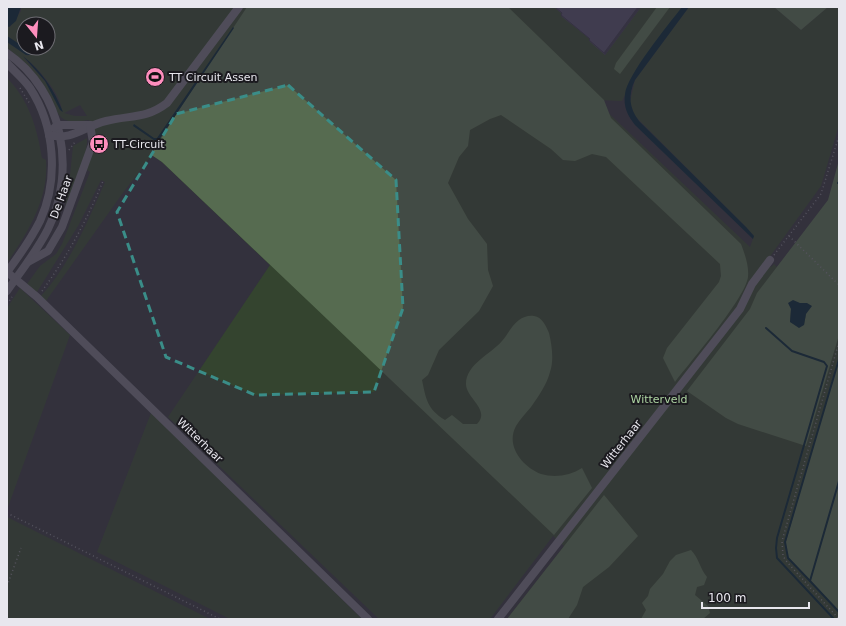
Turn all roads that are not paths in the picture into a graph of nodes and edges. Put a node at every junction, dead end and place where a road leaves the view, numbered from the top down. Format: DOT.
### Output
graph roads {
  1 [pos="239,7"];
  2 [pos="7,53"];
  3 [pos="7,63"];
  4 [pos="57,125"];
  5 [pos="90,126"];
  6 [pos="48,135"];
  7 [pos="60,138"];
  8 [pos="770,260"];
  9 [pos="27,262"];
  10 [pos="7,272"];
  11 [pos="16,278"];
  12 [pos="10,293"];
  13 [pos="368,619"];
  14 [pos="498,619"];
  1 -- 5 [label="street"];
  2 -- 4 [label="street, De Haar"];
  3 -- 6 [label="street, De Haar"];
  4 -- 5 [label="street"];
  4 -- 6 [label="street"];
  4 -- 7 [label="street, De Haar"];
  5 -- 7 [label="street"];
  5 -- 9 [label="street, De Haar"];
  6 -- 7 [label="street"];
  6 -- 10 [label="street, De Haar"];
  7 -- 9 [label="street, De Haar"];
  8 -- 14 [label="street, Witterhaar"];
  9 -- 11 [label="street, De Haar"];
  10 -- 11 [label="street, De Haar"];
  11 -- 12 [label="street, De Haar"];
  11 -- 13 [label="street, Witterhaar"];
}
